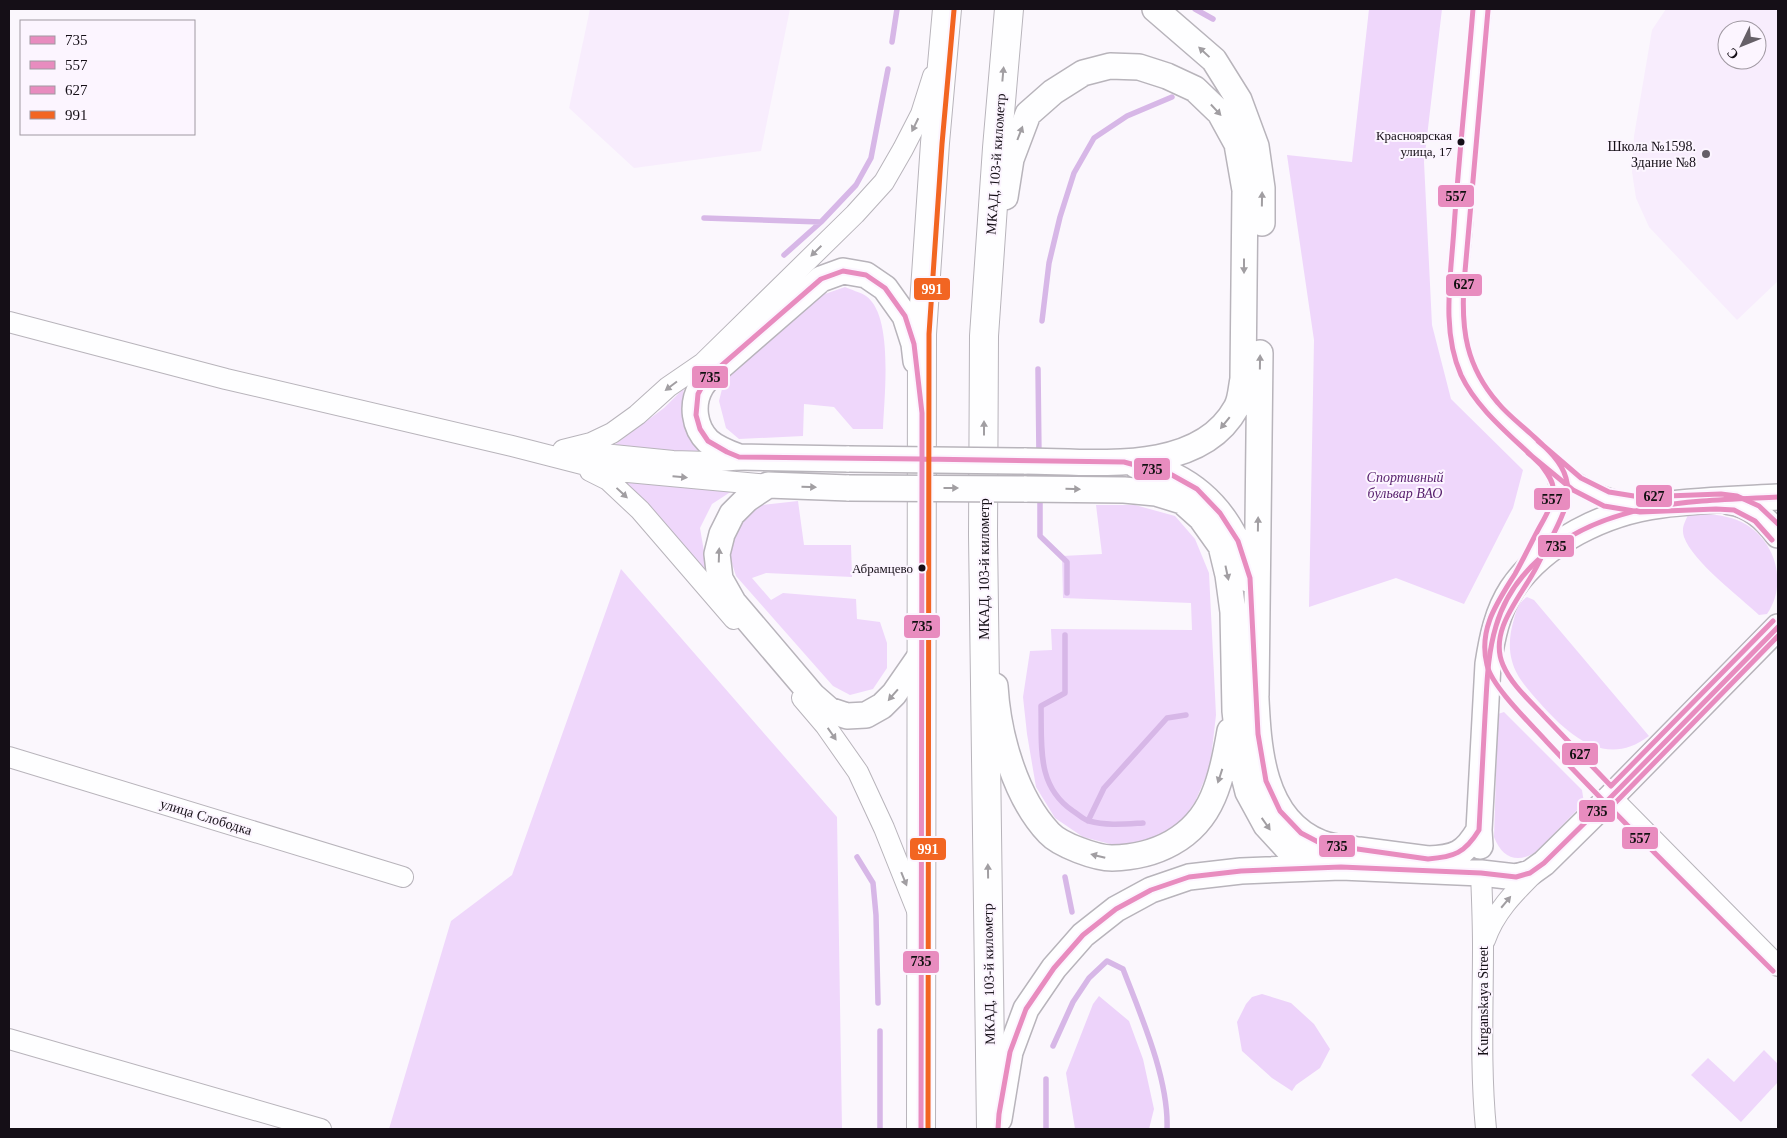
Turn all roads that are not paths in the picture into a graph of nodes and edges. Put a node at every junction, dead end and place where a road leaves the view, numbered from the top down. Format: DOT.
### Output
graph roads {
  1 [pos="948,9"];
  2 [pos="1009,9"];
  3 [pos="1155,9"];
  4 [pos="1481,9"];
  5 [pos="944,46"];
  6 [pos="9,322"];
  7 [pos="984,336"];
  8 [pos="922,413"];
  9 [pos="564,455"];
  10 [pos="768,457"];
  11 [pos="1547,460"];
  12 [pos="1124,462"];
  13 [pos="768,485"];
  14 [pos="1778,497"];
  15 [pos="1718,501"];
  16 [pos="1660,505"];
  17 [pos="983,535"];
  18 [pos="1778,535"];
  19 [pos="1522,576"];
  20 [pos="1778,627"];
  21 [pos="921,655"];
  22 [pos="1256,695"];
  23 [pos="1235,711"];
  24 [pos="9,757"];
  25 [pos="1611,797"];
  26 [pos="1479,830"];
  27 [pos="1544,863"];
  28 [pos="1341,867"];
  29 [pos="1481,874"];
  30 [pos="403,877"];
  31 [pos="921,922"];
  32 [pos="1483,944"];
  33 [pos="1778,966"];
  34 [pos="9,1039"];
  35 [pos="321,1129"];
  36 [pos="921,1129"];
  37 [pos="991,1129"];
  38 [pos="998,1129"];
  39 [pos="1486,1129"];
  1 -- 5 [label="highway"];
  7 -- 2 [label="highway, МКАД, 103-й километр, one-way"];
  22 -- 3 [label="main road, one-way"];
  4 -- 11 [label="street"];
  5 -- 8 [label="highway"];
  5 -- 9 [label="street, one-way"];
  6 -- 9 [label="street"];
  7 -- 12 [label="main road, one-way"];
  17 -- 7 [label="highway, МКАД, 103-й километр, one-way"];
  8 -- 10 [label="main road"];
  8 -- 21 [label="highway"];
  9 -- 10 [label="street"];
  9 -- 13 [label="street, one-way"];
  9 -- 31 [label="street, one-way"];
  10 -- 12 [label="main road, bridge"];
  11 -- 16 [label="street"];
  11 -- 19 [label="street"];
  12 -- 22 [label="main road"];
  21 -- 13 [label="main road, one-way"];
  13 -- 23 [label="main road, one-way, bridge"];
  14 -- 15 [label="main road"];
  15 -- 16 [label="main road"];
  15 -- 18 [label="main road"];
  16 -- 19 [label="main road"];
  23 -- 17 [label="main road, one-way"];
  37 -- 17 [label="highway, МКАД, 103-й километр, one-way"];
  19 -- 26 [label="main road"];
  20 -- 25 [label="main road"];
  21 -- 31 [label="highway"];
  22 -- 26 [label="main road"];
  23 -- 28 [label="main road, one-way"];
  24 -- 30 [label="street, улица Слободка"];
  25 -- 27 [label="main road"];
  25 -- 33 [label="street"];
  26 -- 29 [label="main road"];
  27 -- 29 [label="main road"];
  32 -- 27 [label="street, one-way"];
  28 -- 29 [label="main road"];
  28 -- 38 [label="main road"];
  29 -- 32 [label="street, Kurganskaya Street"];
  31 -- 36 [label="highway"];
  32 -- 39 [label="street, Kurganskaya Street"];
  34 -- 35 [label="street"];
}
